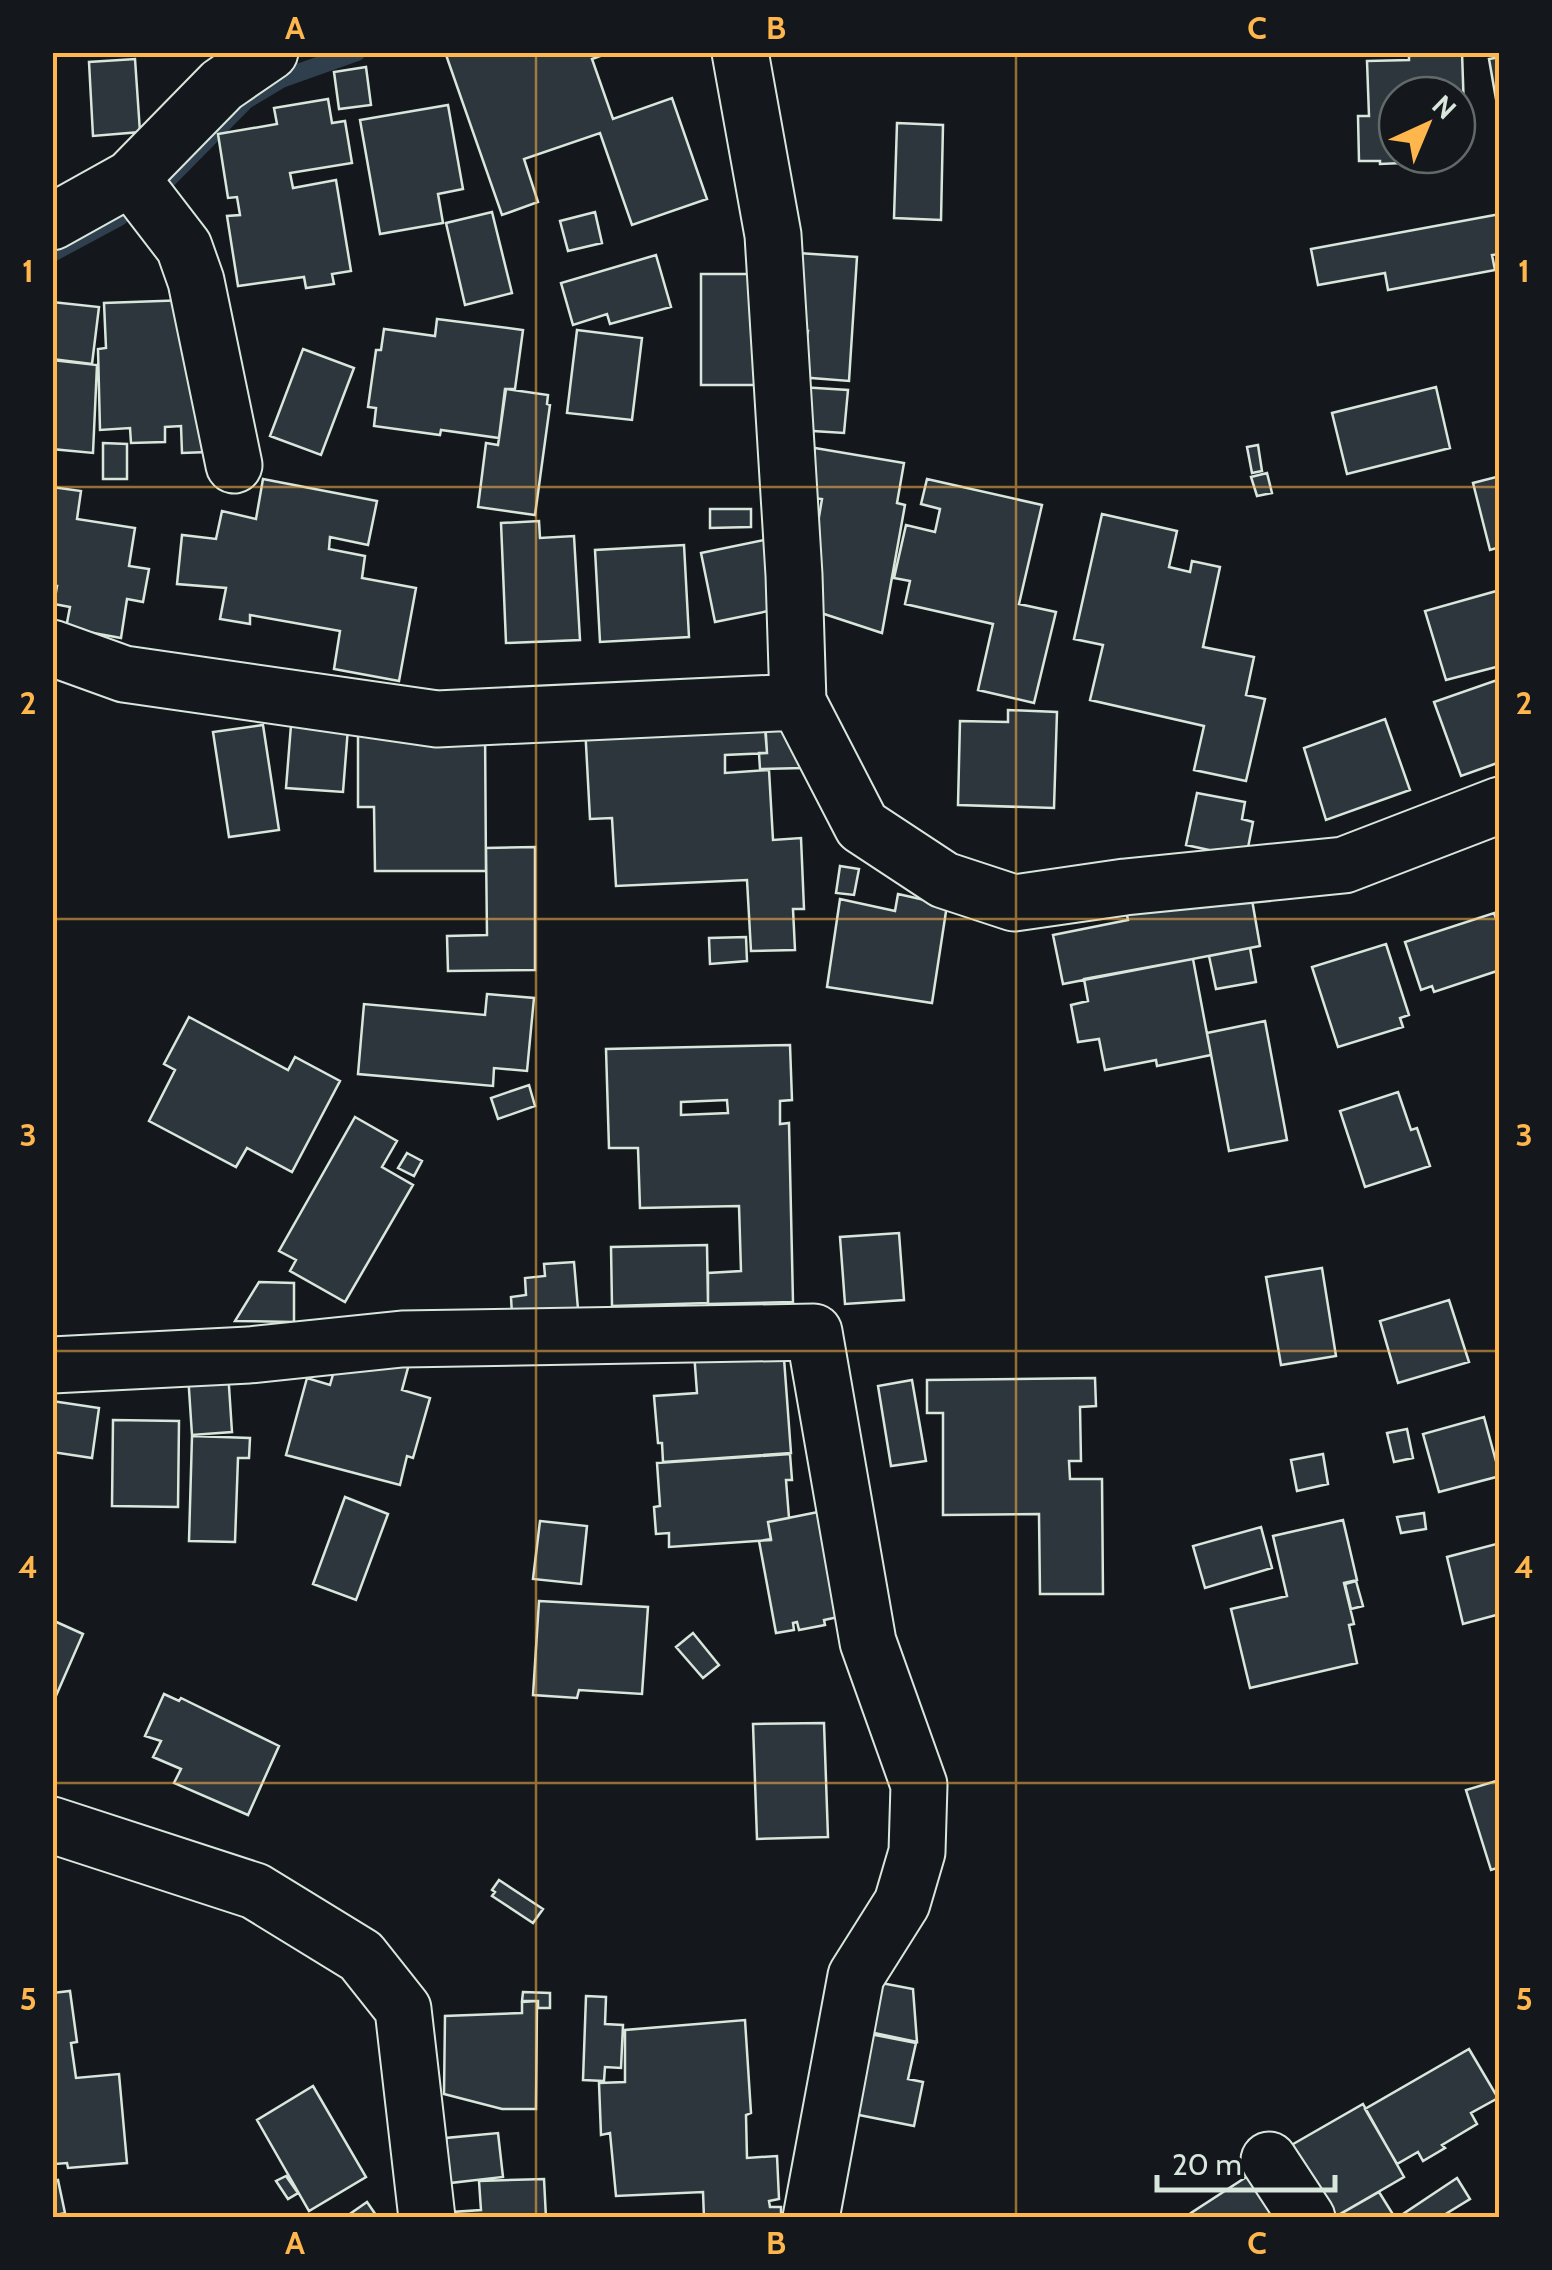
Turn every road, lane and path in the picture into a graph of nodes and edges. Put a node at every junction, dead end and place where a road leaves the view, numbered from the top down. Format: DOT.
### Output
graph roads {
  1 [pos="270,52"];
  2 [pos="740,52"];
  3 [pos="143,192"];
  4 [pos="52,222"];
  5 [pos="234,466"];
  6 [pos="52,648"];
  7 [pos="798,702"];
  8 [pos="1500,805"];
  9 [pos="52,1365"];
  10 [pos="52,1824"];
  11 [pos="1269,2160"];
  12 [pos="427,2218"];
  13 [pos="811,2218"];
  14 [pos="1307,2218"];
  1 -- 3 [label="street"];
  2 -- 7 [label="street"];
  3 -- 4 [label="street"];
  3 -- 5 [label="street"];
  6 -- 7 [label="street"];
  7 -- 8 [label="street"];
  9 -- 13 [label="street"];
  10 -- 12 [label="street"];
  11 -- 14 [label="street"];
}
